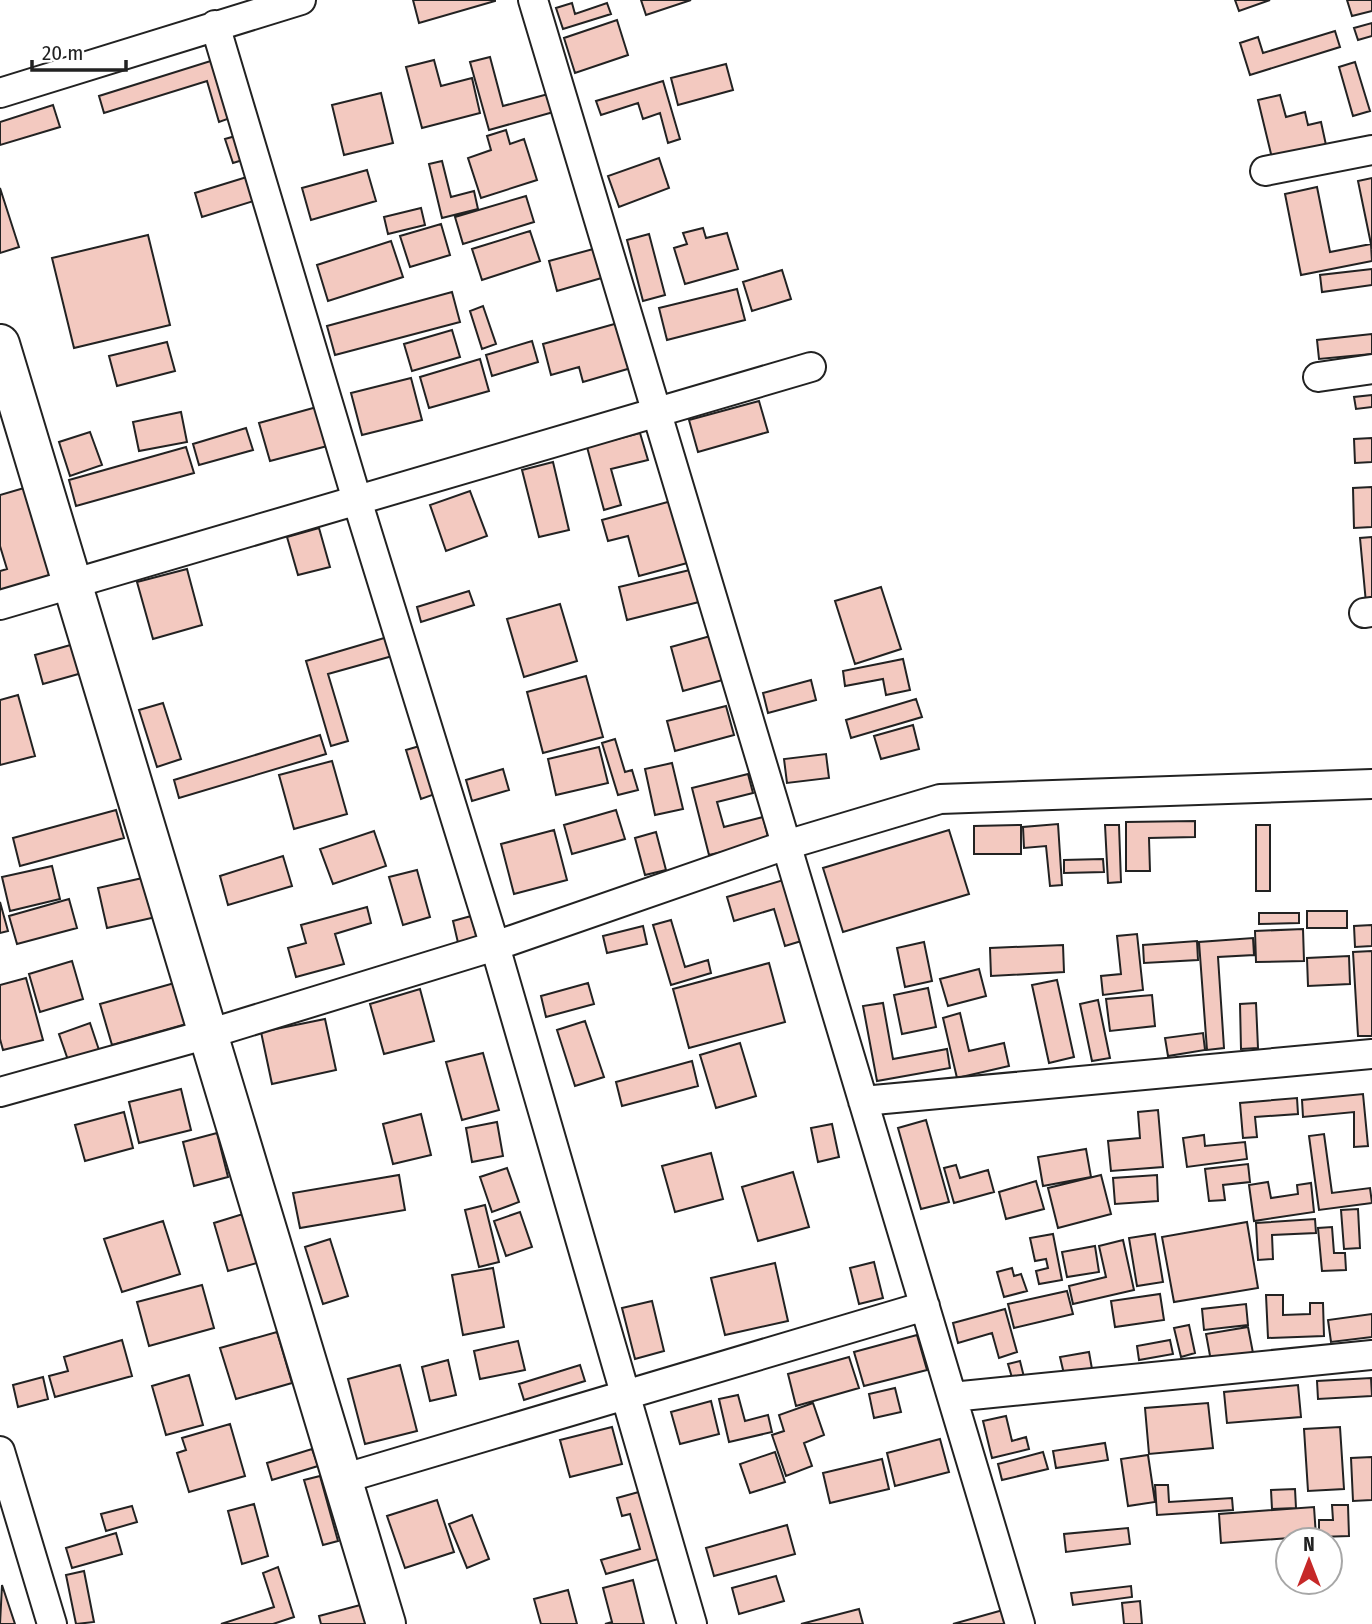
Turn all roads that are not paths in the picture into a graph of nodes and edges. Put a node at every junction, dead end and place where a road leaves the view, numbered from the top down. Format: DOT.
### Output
graph roads {
  1 [pos="301,0"];
  2 [pos="533,0"];
  3 [pos="215,25"];
  4 [pos="0,93"];
  5 [pos="1372,150"];
  6 [pos="1265,171"];
  7 [pos="0,344"];
  8 [pos="811,367"];
  9 [pos="1372,369"];
  10 [pos="1318,377"];
  11 [pos="657,412"];
  12 [pos="356,500"];
  13 [pos="72,584"];
  14 [pos="0,605"];
  15 [pos="1372,784"];
  16 [pos="786,845"];
  17 [pos="495,946"];
  18 [pos="208,1034"];
  19 [pos="1372,1054"];
  20 [pos="0,1092"];
  21 [pos="863,1101"];
  22 [pos="925,1306"];
  23 [pos="1372,1355"];
  24 [pos="625,1395"];
  25 [pos="952,1397"];
  26 [pos="0,1451"];
  27 [pos="342,1479"];
  28 [pos="52,1624"];
  29 [pos="386,1624"];
  30 [pos="692,1624"];
  31 [pos="1020,1624"];
  1 -- 3 [label="street"];
  2 -- 11 [label="street"];
  3 -- 4 [label="street"];
  3 -- 12 [label="street"];
  5 -- 6 [label="street"];
  7 -- 13 [label="street"];
  8 -- 11 [label="street"];
  9 -- 10 [label="street"];
  11 -- 12 [label="street"];
  11 -- 16 [label="street"];
  12 -- 13 [label="street"];
  12 -- 17 [label="street"];
  13 -- 14 [label="street"];
  13 -- 18 [label="street"];
  15 -- 16 [label="street"];
  16 -- 17 [label="street"];
  16 -- 21 [label="street"];
  17 -- 18 [label="street"];
  17 -- 24 [label="street"];
  18 -- 20 [label="street"];
  18 -- 27 [label="street"];
  19 -- 21 [label="street"];
  21 -- 22 [label="street"];
  22 -- 24 [label="street"];
  22 -- 25 [label="street"];
  23 -- 25 [label="street"];
  24 -- 27 [label="street"];
  24 -- 30 [label="street"];
  25 -- 31 [label="street"];
  26 -- 28 [label="street"];
  27 -- 29 [label="street"];
}
